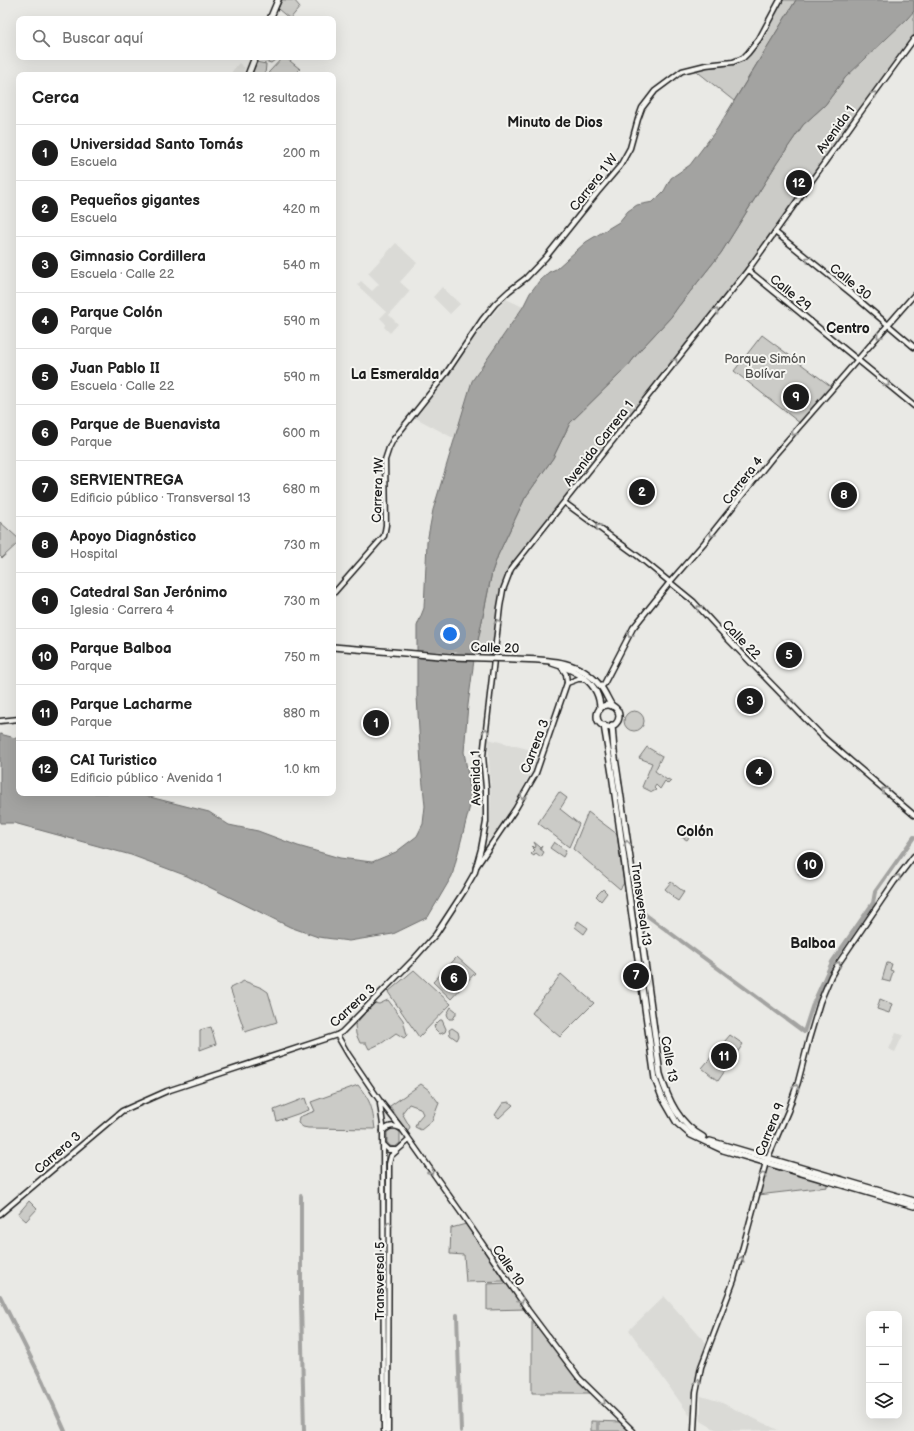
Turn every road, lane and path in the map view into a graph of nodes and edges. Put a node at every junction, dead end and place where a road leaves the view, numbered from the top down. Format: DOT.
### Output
graph roads {
  1 [pos="278,0"];
  2 [pos="780,0"];
  3 [pos="271,16"];
  4 [pos="914,39"];
  5 [pos="254,60"];
  6 [pos="249,72"];
  7 [pos="775,232"];
  8 [pos="546,257"];
  9 [pos="748,270"];
  10 [pos="914,295"];
  11 [pos="888,326"];
  12 [pos="914,347"];
  13 [pos="858,359"];
  14 [pos="914,406"];
  15 [pos="565,503"];
  16 [pos="670,582"];
  17 [pos="336,591"];
  18 [pos="336,646"];
  19 [pos="541,660"];
  20 [pos="560,665"];
  21 [pos="586,679"];
  22 [pos="567,682"];
  23 [pos="601,687"];
  24 [pos="491,689"];
  25 [pos="612,706"];
  26 [pos="600,709"];
  27 [pos="16,719"];
  28 [pos="0,721"];
  29 [pos="604,725"];
  30 [pos="612,725"];
  31 [pos="914,815"];
  32 [pos="483,838"];
  33 [pos="494,841"];
  34 [pos="914,856"];
  35 [pos="476,867"];
  36 [pos="337,1035"];
  37 [pos="380,1101"];
  38 [pos="668,1108"];
  39 [pos="402,1130"];
  40 [pos="383,1131"];
  41 [pos="409,1140"];
  42 [pos="384,1145"];
  43 [pos="397,1150"];
  44 [pos="767,1160"];
  45 [pos="914,1201"];
  46 [pos="914,1206"];
  47 [pos="0,1214"];
  48 [pos="384,1431"];
  49 [pos="388,1431"];
  50 [pos="634,1431"];
  51 [pos="694,1431"];
  1 -- 3 [label="main road"];
  2 -- 8 [label="street, Carrera 1 W"];
  7 -- 4 [label="street, Avenida 1, one-way"];
  5 -- 6 [label="main road"];
  7 -- 9 [label="street, Avenida Carrera 1"];
  11 -- 7 [label="street, Calle 30, one-way"];
  8 -- 17 [label="street, Carrera 1W"];
  9 -- 13 [label="street, Calle 29"];
  15 -- 9 [label="street, Avenida Carrera 1, one-way"];
  10 -- 11 [label="street, Carrera 4"];
  11 -- 12 [label="street, Calle 30"];
  11 -- 13 [label="street, Carrera 4, one-way"];
  13 -- 14 [label="street, Calle 29, one-way"];
  13 -- 16 [label="street, Carrera 4, one-way"];
  16 -- 15 [label="street, Calle 22, one-way"];
  24 -- 15 [label="street, Avenida Carrera 1, one-way"];
  16 -- 23 [label="street, Carrera 4, one-way"];
  31 -- 16 [label="street, Calle 22, one-way"];
  18 -- 19 [label="main road, Calle 20, bridge"];
  19 -- 20 [label="main road"];
  19 -- 23 [label="main road"];
  20 -- 21 [label="main road"];
  20 -- 22 [label="street"];
  21 -- 22 [label="street"];
  21 -- 26 [label="main road"];
  22 -- 33 [label="street, Carrera 3, one-way"];
  23 -- 25 [label="main road"];
  32 -- 24 [label="street, Avenida 1, one-way"];
  25 -- 26 [label="main road"];
  25 -- 30 [label="main road"];
  26 -- 29 [label="main road"];
  27 -- 28 [label="street"];
  29 -- 30 [label="main road"];
  29 -- 38 [label="main road, Transversal 13"];
  44 -- 30 [label="main road, Calle 13, one-way"];
  32 -- 33 [label="street"];
  32 -- 35 [label="street, Avenida 1"];
  33 -- 35 [label="street, Carrera 3"];
  44 -- 34 [label="street, Carrera 9, one-way"];
  35 -- 36 [label="street, Carrera 3"];
  36 -- 37 [label="street, Calle 10"];
  36 -- 47 [label="street, Carrera 3"];
  37 -- 39 [label="street, Calle 10"];
  37 -- 40 [label="street, Calle 10"];
  38 -- 44 [label="main road, Calle 13"];
  39 -- 40 [label="street"];
  39 -- 41 [label="street, Calle 10"];
  40 -- 42 [label="street, Calle 10"];
  41 -- 43 [label="street, Transversal 5"];
  41 -- 50 [label="street, Calle 10, one-way"];
  42 -- 43 [label="street"];
  42 -- 48 [label="street, Transversal 5"];
  49 -- 43 [label="street, Transversal 5, one-way"];
  44 -- 45 [label="main road, Calle 13"];
  44 -- 46 [label="main road, Calle 13"];
  51 -- 44 [label="street, Carrera 9, one-way"];
}
